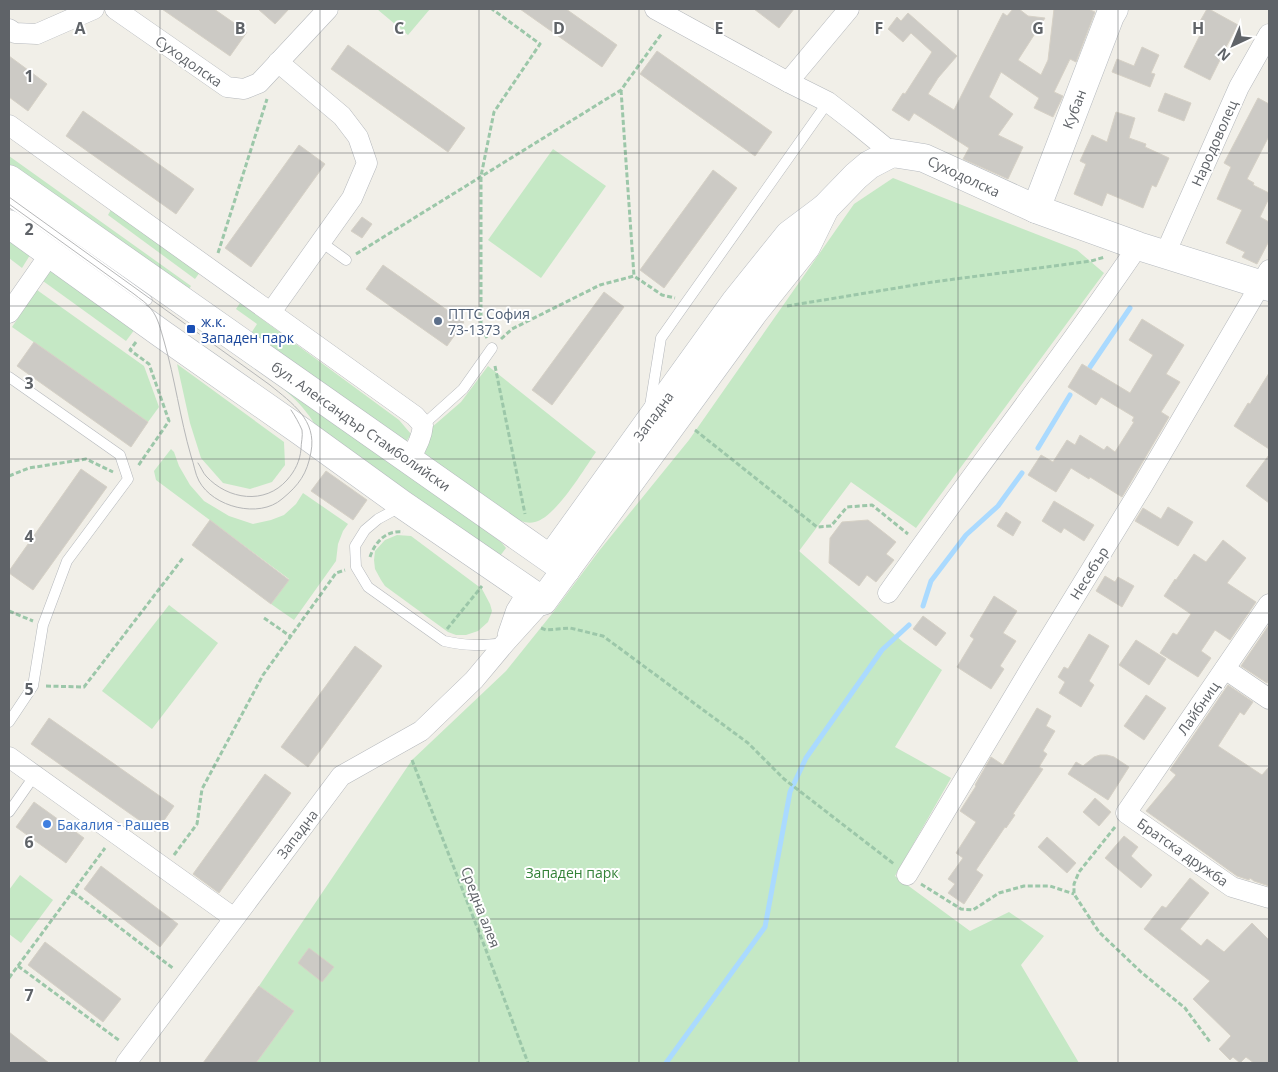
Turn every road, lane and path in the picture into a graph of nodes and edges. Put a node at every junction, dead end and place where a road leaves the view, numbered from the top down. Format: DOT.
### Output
graph roads {
  1 [pos="94,9"];
  2 [pos="115,9"];
  3 [pos="328,9"];
  4 [pos="492,9"];
  5 [pos="849,9"];
  6 [pos="1114,9"];
  7 [pos="667,12"];
  8 [pos="9,28"];
  9 [pos="1269,34"];
  10 [pos="278,62"];
  11 [pos="788,82"];
  12 [pos="621,90"];
  13 [pos="828,102"];
  14 [pos="9,125"];
  15 [pos="892,153"];
  16 [pos="481,176"];
  17 [pos="9,180"];
  18 [pos="9,201"];
  19 [pos="825,208"];
  20 [pos="1036,209"];
  21 [pos="9,224"];
  22 [pos="321,242"];
  23 [pos="1138,246"];
  24 [pos="50,254"];
  25 [pos="1165,254"];
  26 [pos="346,260"];
  27 [pos="214,272"];
  28 [pos="634,276"];
  29 [pos="1267,281"];
  30 [pos="147,300"];
  31 [pos="687,301"];
  32 [pos="271,312"];
  33 [pos="754,312"];
  34 [pos="9,313"];
  35 [pos="492,348"];
  36 [pos="130,350"];
  37 [pos="9,377"];
  38 [pos="678,417"];
  39 [pos="647,424"];
  40 [pos="423,425"];
  41 [pos="409,460"];
  42 [pos="9,476"];
  43 [pos="128,479"];
  44 [pos="403,505"];
  45 [pos="526,520"];
  46 [pos="406,532"];
  47 [pos="922,545"];
  48 [pos="183,558"];
  49 [pos="369,561"];
  50 [pos="558,564"];
  51 [pos="356,567"];
  52 [pos="483,585"];
  53 [pos="888,593"];
  54 [pos="1269,604"];
  55 [pos="537,607"];
  56 [pos="9,611"];
  57 [pos="264,618"];
  58 [pos="43,625"];
  59 [pos="443,633"];
  60 [pos="290,636"];
  61 [pos="505,643"];
  62 [pos="1225,669"];
  63 [pos="32,686"];
  64 [pos="1269,700"];
  65 [pos="9,722"];
  66 [pos="9,757"];
  67 [pos="412,760"];
  68 [pos="34,775"];
  69 [pos="9,812"];
  70 [pos="1126,813"];
  71 [pos="116,833"];
  72 [pos="165,868"];
  73 [pos="907,875"];
  74 [pos="73,892"];
  75 [pos="1074,894"];
  76 [pos="1269,898"];
  77 [pos="234,918"];
  78 [pos="18,966"];
  79 [pos="9,978"];
  80 [pos="188,979"];
  81 [pos="1210,1042"];
  82 [pos="130,1058"];
  83 [pos="528,1063"];
  1 -- 8 [label="street"];
  2 -- 10 [label="street, Суходолска"];
  3 -- 10 [label="street, Суходолска"];
  4 -- 16 [label="path"];
  5 -- 11 [label="street"];
  6 -- 20 [label="street, Кубан"];
  7 -- 11 [label="street"];
  7 -- 12 [label="path"];
  9 -- 25 [label="street, Народоволец"];
  10 -- 22 [label="street"];
  10 -- 27 [label="path"];
  11 -- 13 [label="street"];
  12 -- 16 [label="path"];
  12 -- 28 [label="path"];
  13 -- 15 [label="street"];
  13 -- 31 [label="lane"];
  14 -- 27 [label="street"];
  15 -- 19 [label="street, Западна"];
  15 -- 20 [label="street, Суходолска"];
  16 -- 26 [label="path"];
  16 -- 35 [label="path"];
  17 -- 41 [label="street, бул. Александър Стамболийски"];
  18 -- 30 [label="lane"];
  19 -- 33 [label="street, Западна"];
  19 -- 39 [label="street, Западна"];
  20 -- 23 [label="street, Суходолска"];
  21 -- 24 [label="street"];
  22 -- 26 [label="lane"];
  22 -- 32 [label="street"];
  23 -- 25 [label="street, Суходолска"];
  23 -- 33 [label="path"];
  23 -- 47 [label="street"];
  24 -- 34 [label="street"];
  24 -- 44 [label="street"];
  25 -- 29 [label="street, Суходолска"];
  27 -- 32 [label="street"];
  28 -- 31 [label="path"];
  28 -- 35 [label="path"];
  29 -- 73 [label="street, Несебър"];
  31 -- 39 [label="lane"];
  32 -- 40 [label="street"];
  33 -- 38 [label="street, Западна"];
  35 -- 40 [label="lane"];
  35 -- 45 [label="path"];
  36 -- 43 [label="path"];
  37 -- 43 [label="lane"];
  38 -- 47 [label="path"];
  38 -- 50 [label="street, Западна"];
  39 -- 50 [label="street, Западна"];
  40 -- 41 [label="street"];
  41 -- 50 [label="street, бул. Александър Стамболийски"];
  42 -- 43 [label="path"];
  43 -- 58 [label="lane"];
  44 -- 51 [label="lane"];
  44 -- 55 [label="street"];
  46 -- 49 [label="path"];
  47 -- 53 [label="street"];
  48 -- 63 [label="path"];
  50 -- 55 [label="street, Западна"];
  51 -- 60 [label="path"];
  51 -- 61 [label="lane"];
  52 -- 59 [label="path"];
  54 -- 62 [label="street, Лайбниц"];
  55 -- 61 [label="street, Западна"];
  55 -- 73 [label="path"];
  56 -- 58 [label="path"];
  57 -- 60 [label="path"];
  58 -- 63 [label="lane"];
  60 -- 72 [label="path"];
  61 -- 77 [label="street, Западна"];
  62 -- 64 [label="street"];
  62 -- 70 [label="street, Лайбниц"];
  63 -- 65 [label="lane"];
  66 -- 68 [label="street"];
  67 -- 83 [label="path, Средна алея"];
  68 -- 69 [label="lane"];
  68 -- 71 [label="street"];
  70 -- 75 [label="path"];
  70 -- 76 [label="street, Братска дружба"];
  71 -- 72 [label="street"];
  71 -- 74 [label="path"];
  72 -- 77 [label="street"];
  73 -- 75 [label="path"];
  74 -- 78 [label="path"];
  74 -- 80 [label="path"];
  75 -- 81 [label="path"];
  77 -- 80 [label="street, Западна"];
  78 -- 79 [label="path"];
  78 -- 82 [label="path"];
  80 -- 82 [label="street, Западна"];
}
